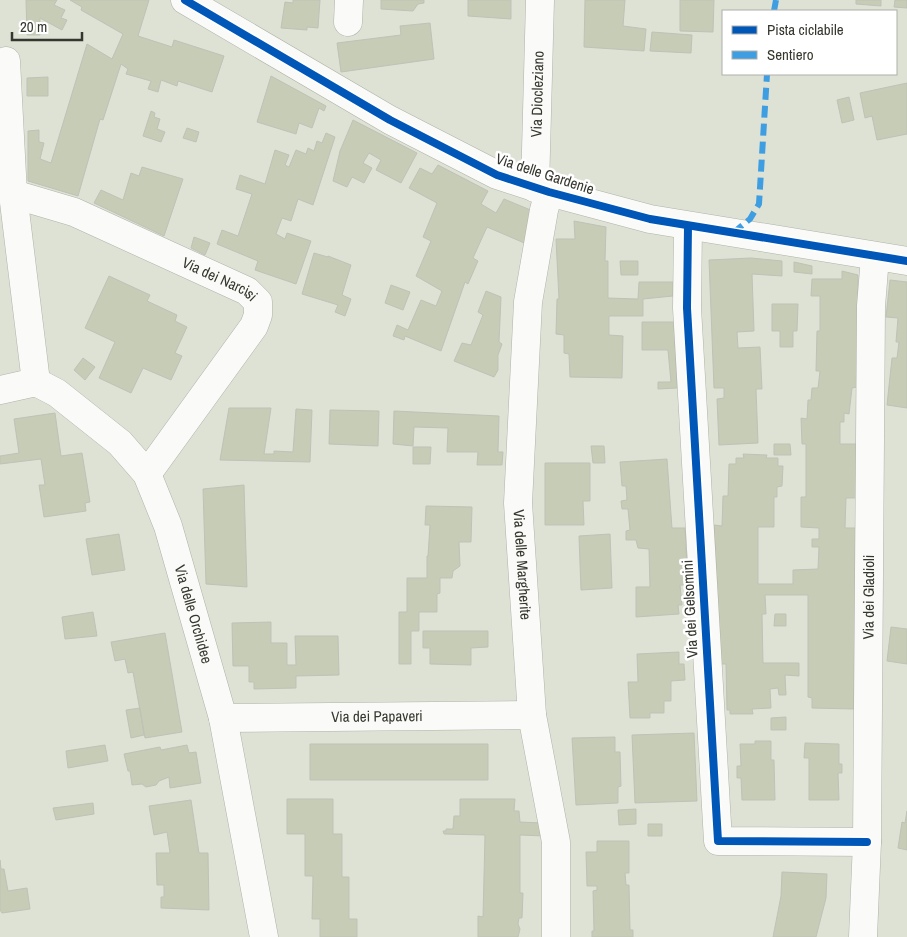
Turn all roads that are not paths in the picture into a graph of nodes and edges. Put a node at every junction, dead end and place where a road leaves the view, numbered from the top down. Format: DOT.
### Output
graph roads {
  1 [pos="185,0"];
  2 [pos="540,0"];
  3 [pos="6,61"];
  4 [pos="542,190"];
  5 [pos="14,194"];
  6 [pos="688,226"];
  7 [pos="875,257"];
  8 [pos="907,261"];
  9 [pos="36,382"];
  10 [pos="0,390"];
  11 [pos="147,474"];
  12 [pos="532,715"];
  13 [pos="222,718"];
  14 [pos="867,842"];
  15 [pos="248,937"];
  16 [pos="264,937"];
  17 [pos="556,937"];
  18 [pos="864,937"];
  1 -- 4 [label="street, Via delle Gardenie"];
  2 -- 4 [label="street, Via Diocleziano"];
  3 -- 5 [label="street"];
  4 -- 6 [label="street, Via delle Gardenie"];
  4 -- 12 [label="street, Via delle Margherite"];
  5 -- 9 [label="street"];
  5 -- 11 [label="street, Via dei Narcisi"];
  6 -- 7 [label="street, Via delle Gardenie"];
  6 -- 14 [label="street, Via dei Gelsomini"];
  7 -- 8 [label="street, Via delle Gardenie"];
  7 -- 14 [label="street, Via dei Gladioli"];
  9 -- 10 [label="street"];
  9 -- 11 [label="street, Via delle Orchidee"];
  11 -- 13 [label="street, Via delle Orchidee"];
  12 -- 13 [label="street, Via dei Papaveri"];
  12 -- 17 [label="street, Via delle Margherite"];
  13 -- 16 [label="street, Via delle Orchidee"];
  14 -- 18 [label="street, Via dei Gladioli"];
  15 -- 16 [label="street"];
}
